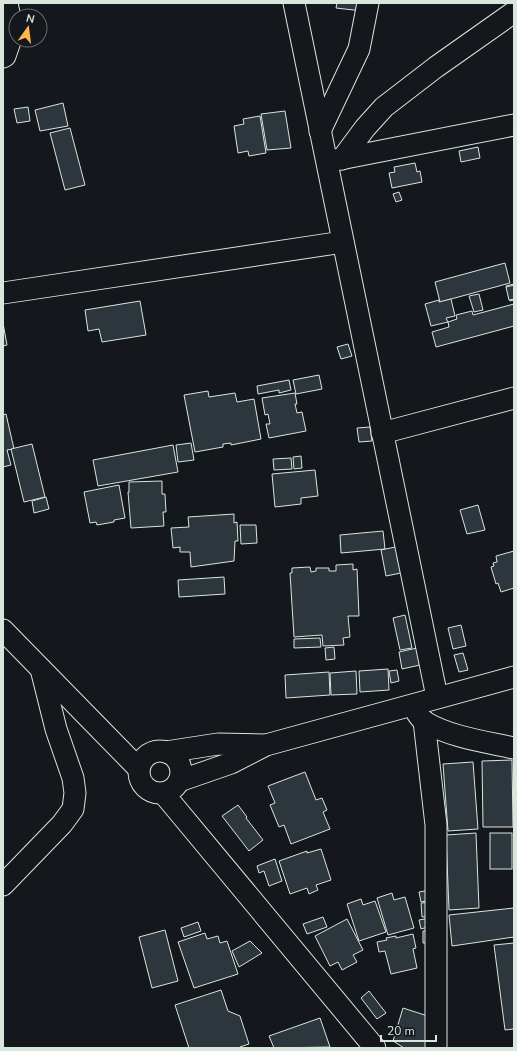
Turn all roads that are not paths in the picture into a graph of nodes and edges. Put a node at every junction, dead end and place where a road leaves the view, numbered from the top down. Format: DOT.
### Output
graph roads {
  1 [pos="7,3"];
  2 [pos="294,3"];
  3 [pos="368,3"];
  4 [pos="514,12"];
  5 [pos="3,57"];
  6 [pos="514,125"];
  7 [pos="320,131"];
  8 [pos="334,160"];
  9 [pos="343,242"];
  10 [pos="3,293"];
  11 [pos="514,398"];
  12 [pos="382,433"];
  13 [pos="3,630"];
  14 [pos="41,669"];
  15 [pos="514,677"];
  16 [pos="437,697"];
  17 [pos="410,704"];
  18 [pos="424,721"];
  19 [pos="266,745"];
  20 [pos="514,748"];
  21 [pos="166,752"];
  22 [pos="139,769"];
  23 [pos="171,787"];
  24 [pos="3,885"];
  25 [pos="375,1048"];
  26 [pos="436,1048"];
  1 -- 5 [label="street"];
  2 -- 7 [label="street"];
  3 -- 7 [label="street"];
  4 -- 8 [label="street"];
  6 -- 8 [label="street"];
  7 -- 8 [label="street"];
  8 -- 9 [label="street"];
  9 -- 10 [label="street"];
  9 -- 12 [label="street"];
  11 -- 12 [label="street"];
  12 -- 16 [label="street"];
  13 -- 14 [label="street"];
  14 -- 22 [label="street"];
  14 -- 24 [label="street"];
  15 -- 16 [label="street"];
  16 -- 17 [label="street"];
  17 -- 18 [label="street"];
  17 -- 19 [label="street"];
  18 -- 20 [label="street"];
  18 -- 26 [label="street"];
  19 -- 21 [label="street"];
  19 -- 23 [label="street"];
  21 -- 22 [label="street"];
  21 -- 23 [label="street"];
  22 -- 23 [label="street"];
  23 -- 25 [label="street"];
}
